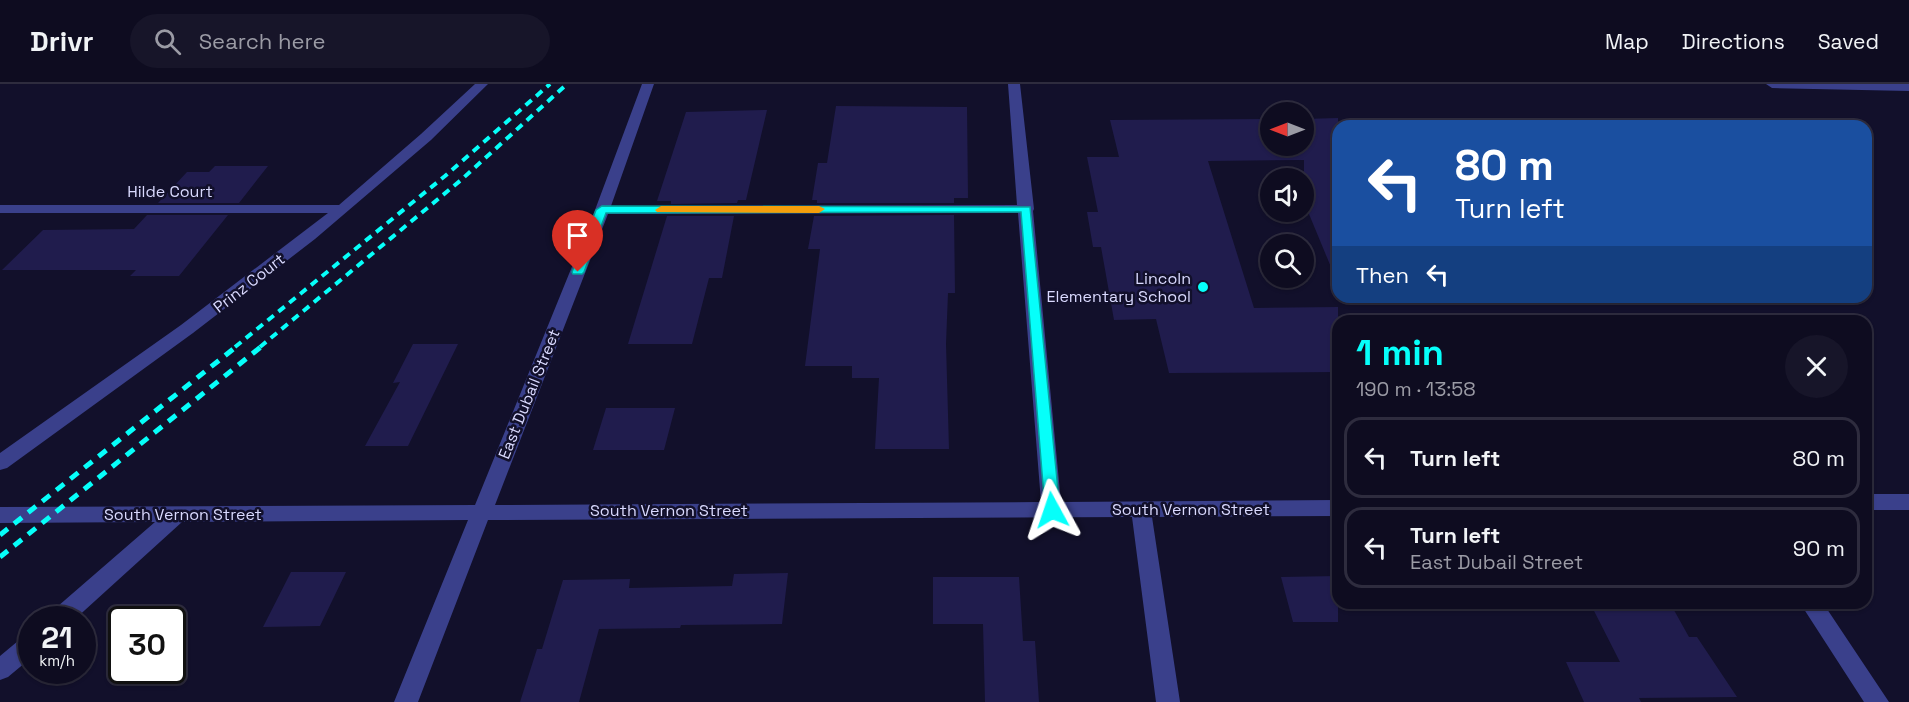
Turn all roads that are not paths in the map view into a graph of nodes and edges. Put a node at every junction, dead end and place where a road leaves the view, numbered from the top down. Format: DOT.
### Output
graph roads {
  1 [pos="482,84"];
  2 [pos="648,84"];
  3 [pos="1014,84"];
  4 [pos="1772,84"];
  5 [pos="1909,87"];
  6 [pos="0,209"];
  7 [pos="24,209"];
  8 [pos="341,209"];
  9 [pos="1026,209"];
  10 [pos="602,210"];
  11 [pos="0,223"];
  12 [pos="0,463"];
  13 [pos="1872,502"];
  14 [pos="1909,502"];
  15 [pos="1332,508"];
  16 [pos="1052,510"];
  17 [pos="1141,510"];
  18 [pos="483,511"];
  19 [pos="0,514"];
  20 [pos="178,514"];
  21 [pos="74,606"];
  22 [pos="1815,609"];
  23 [pos="18,654"];
  24 [pos="0,670"];
  25 [pos="406,702"];
  26 [pos="1168,702"];
  27 [pos="1877,702"];
  1 -- 8 [label="street, Prinz Court"];
  2 -- 10 [label="street, East Dubail Street"];
  3 -- 9 [label="street"];
  4 -- 5 [label="street"];
  6 -- 7 [label="street, Hilde Court"];
  7 -- 8 [label="street, Hilde Court"];
  7 -- 11 [label="street"];
  8 -- 12 [label="street, Prinz Court"];
  9 -- 10 [label="street"];
  9 -- 16 [label="street"];
  10 -- 18 [label="street, East Dubail Street"];
  13 -- 14 [label="street"];
  15 -- 17 [label="street, South Vernon Street"];
  16 -- 17 [label="street, South Vernon Street"];
  16 -- 18 [label="street, South Vernon Street"];
  17 -- 26 [label="street"];
  18 -- 20 [label="street, South Vernon Street"];
  18 -- 25 [label="street, East Dubail Street"];
  19 -- 20 [label="street, South Vernon Street"];
  20 -- 21 [label="street"];
  22 -- 27 [label="street"];
  23 -- 24 [label="street"];
}
